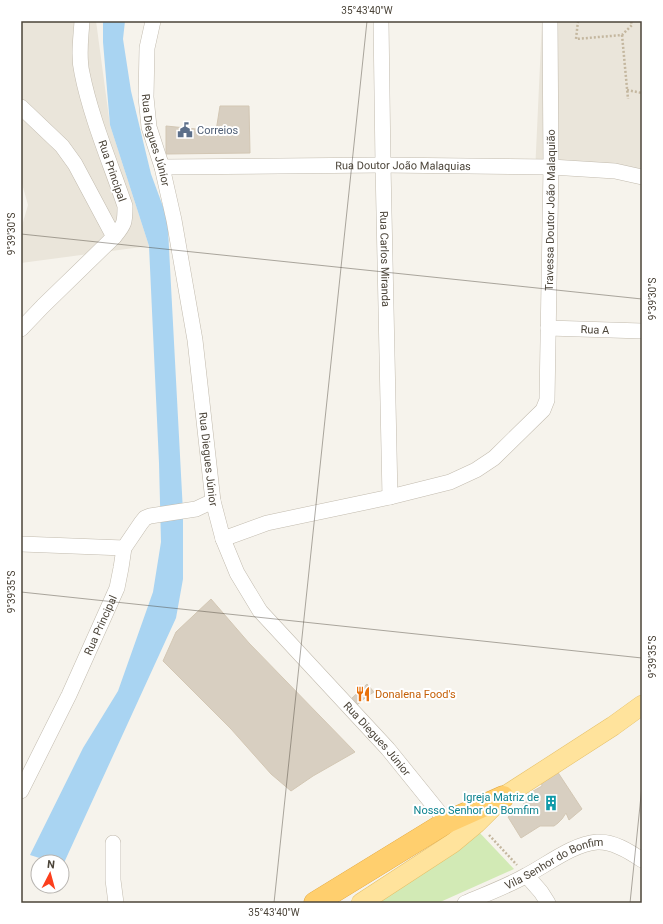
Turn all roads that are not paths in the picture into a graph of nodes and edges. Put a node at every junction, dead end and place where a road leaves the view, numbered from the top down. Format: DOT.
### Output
graph roads {
  1 [pos="82,21"];
  2 [pos="153,21"];
  3 [pos="381,21"];
  4 [pos="550,21"];
  5 [pos="21,107"];
  6 [pos="383,165"];
  7 [pos="162,167"];
  8 [pos="551,167"];
  9 [pos="642,177"];
  10 [pos="114,237"];
  11 [pos="548,328"];
  12 [pos="21,329"];
  13 [pos="642,331"];
  14 [pos="390,497"];
  15 [pos="213,502"];
  16 [pos="222,539"];
  17 [pos="21,544"];
  18 [pos="124,548"];
  19 [pos="642,705"];
  20 [pos="21,791"];
  21 [pos="503,797"];
  22 [pos="447,822"];
  23 [pos="113,843"];
  24 [pos="642,860"];
  25 [pos="527,876"];
  26 [pos="116,903"];
  27 [pos="315,903"];
  28 [pos="361,903"];
  29 [pos="466,903"];
  30 [pos="548,903"];
  1 -- 10 [label="street, Rua Principal"];
  2 -- 7 [label="street, Rua Diegues Júnior"];
  3 -- 6 [label="street, Rua Carlos Miranda"];
  4 -- 8 [label="street, Travessa Doutor João Malaquião"];
  5 -- 10 [label="street"];
  6 -- 7 [label="street, Rua Doutor João Malaquias"];
  6 -- 8 [label="street, Rua Doutor João Malaquias"];
  6 -- 14 [label="street, Rua Carlos Miranda"];
  7 -- 15 [label="street, Rua Diegues Júnior"];
  8 -- 9 [label="street, Rua Doutor João Malaquias"];
  8 -- 11 [label="street, Travessa Doutor João Malaquião"];
  10 -- 12 [label="street, Rua Principal"];
  11 -- 13 [label="street, Rua A"];
  11 -- 14 [label="street, Travessa Doutor João Malaquião"];
  14 -- 16 [label="street"];
  15 -- 16 [label="street, Rua Diegues Júnior"];
  15 -- 18 [label="street"];
  16 -- 22 [label="street, Rua Diegues Júnior"];
  17 -- 18 [label="street"];
  18 -- 20 [label="street, Rua Principal"];
  19 -- 21 [label="main road"];
  21 -- 22 [label="highway"];
  21 -- 28 [label="main road"];
  22 -- 27 [label="highway"];
  23 -- 26 [label="street"];
  24 -- 25 [label="street, Vila Senhor do Bonfim"];
  25 -- 29 [label="street, Vila Senhor do Bonfim"];
  25 -- 30 [label="street"];
}
